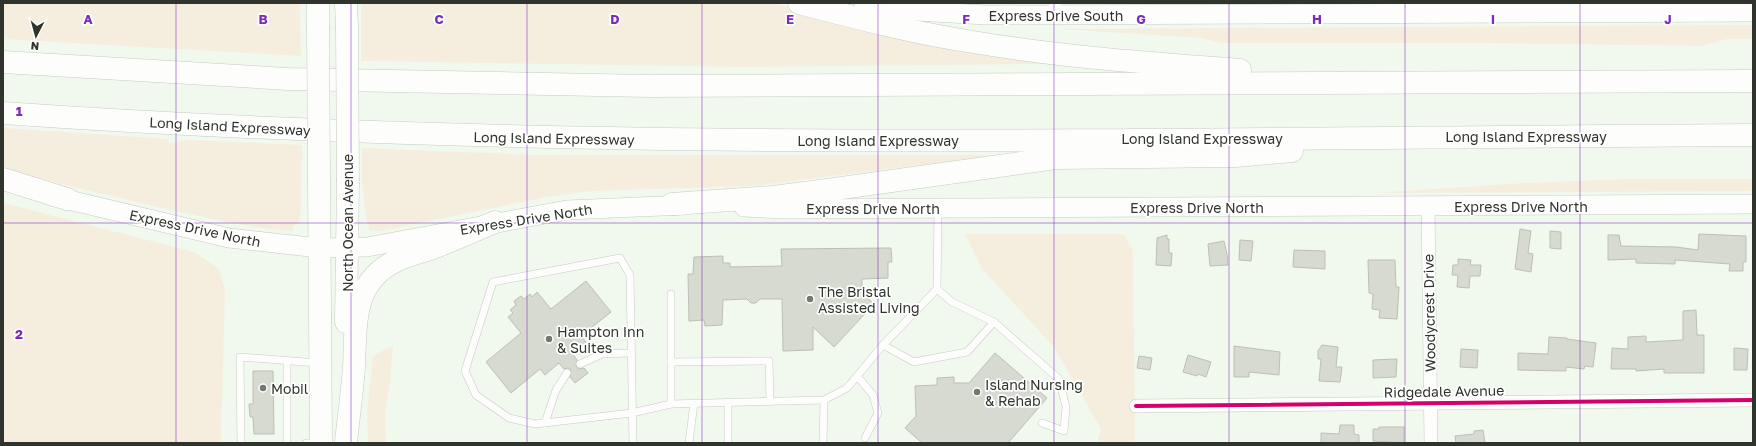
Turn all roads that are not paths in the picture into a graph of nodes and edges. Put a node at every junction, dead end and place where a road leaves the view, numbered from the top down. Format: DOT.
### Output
graph roads {
  1 [pos="318,3"];
  2 [pos="346,3"];
  3 [pos="799,3"];
  4 [pos="864,3"];
  5 [pos="1426,8"];
  6 [pos="1055,9"];
  7 [pos="1753,12"];
  8 [pos="3,62"];
  9 [pos="1753,81"];
  10 [pos="1397,83"];
  11 [pos="3,113"];
  12 [pos="1753,135"];
  13 [pos="1445,137"];
  14 [pos="3,179"];
  15 [pos="3,186"];
  16 [pos="66,199"];
  17 [pos="672,204"];
  18 [pos="1753,204"];
  19 [pos="1428,206"];
  20 [pos="938,208"];
  21 [pos="495,222"];
  22 [pos="319,248"];
  23 [pos="347,248"];
  24 [pos="937,289"];
  25 [pos="671,294"];
  26 [pos="994,322"];
  27 [pos="883,346"];
  28 [pos="631,354"];
  29 [pos="287,361"];
  30 [pos="671,362"];
  31 [pos="320,364"];
  32 [pos="580,364"];
  33 [pos="567,373"];
  34 [pos="857,376"];
  35 [pos="824,400"];
  36 [pos="1753,400"];
  37 [pos="770,401"];
  38 [pos="728,402"];
  39 [pos="1430,402"];
  40 [pos="694,403"];
  41 [pos="671,404"];
  42 [pos="1136,406"];
  43 [pos="632,413"];
  44 [pos="545,423"];
  45 [pos="1042,423"];
  46 [pos="865,438"];
  47 [pos="346,442"];
  48 [pos="241,443"];
  49 [pos="288,443"];
  50 [pos="306,443"];
  51 [pos="321,443"];
  52 [pos="633,443"];
  53 [pos="689,443"];
  54 [pos="728,443"];
  55 [pos="823,443"];
  56 [pos="1431,443"];
  1 -- 22 [label="highway, North Ocean Avenue, bridge"];
  2 -- 23 [label="highway, North Ocean Avenue, bridge"];
  3 -- 10 [label="highway"];
  4 -- 6 [label="main road, Express Drive South"];
  5 -- 6 [label="main road, Express Drive South"];
  5 -- 7 [label="main road, Express Drive South"];
  8 -- 10 [label="highway"];
  9 -- 10 [label="highway"];
  11 -- 13 [label="highway, Long Island Expressway"];
  12 -- 13 [label="highway, Long Island Expressway"];
  13 -- 17 [label="highway"];
  14 -- 16 [label="highway"];
  15 -- 16 [label="main road, Express Drive North"];
  16 -- 22 [label="main road, Express Drive North"];
  17 -- 20 [label="main road, Express Drive North"];
  17 -- 21 [label="main road, Express Drive North"];
  18 -- 19 [label="main road, Express Drive North"];
  19 -- 20 [label="main road, Express Drive North"];
  19 -- 39 [label="street, Woodycrest Drive"];
  20 -- 24 [label="lane"];
  21 -- 23 [label="main road, Express Drive North"];
  21 -- 47 [label="highway"];
  22 -- 23 [label="main road, Express Drive North"];
  22 -- 31 [label="highway, North Ocean Avenue"];
  23 -- 47 [label="highway, North Ocean Avenue"];
  24 -- 26 [label="lane"];
  24 -- 27 [label="lane"];
  25 -- 30 [label="lane"];
  26 -- 27 [label="lane"];
  26 -- 45 [label="lane"];
  27 -- 34 [label="lane"];
  28 -- 32 [label="lane"];
  28 -- 43 [label="lane"];
  28 -- 44 [label="lane"];
  29 -- 31 [label="lane"];
  29 -- 48 [label="lane"];
  29 -- 49 [label="lane"];
  30 -- 37 [label="lane"];
  30 -- 41 [label="lane"];
  31 -- 51 [label="highway, North Ocean Avenue"];
  33 -- 44 [label="lane"];
  34 -- 35 [label="lane"];
  34 -- 46 [label="lane"];
  35 -- 37 [label="lane"];
  35 -- 55 [label="lane"];
  36 -- 39 [label="street, Ridgedale Avenue"];
  37 -- 38 [label="lane"];
  38 -- 40 [label="lane"];
  38 -- 54 [label="lane"];
  39 -- 42 [label="street, Ridgedale Avenue"];
  39 -- 56 [label="street, Woodycrest Drive"];
  40 -- 41 [label="lane"];
  40 -- 53 [label="lane"];
  41 -- 43 [label="lane"];
  43 -- 44 [label="lane"];
  43 -- 52 [label="lane"];
  50 -- 51 [label="lane"];
}
